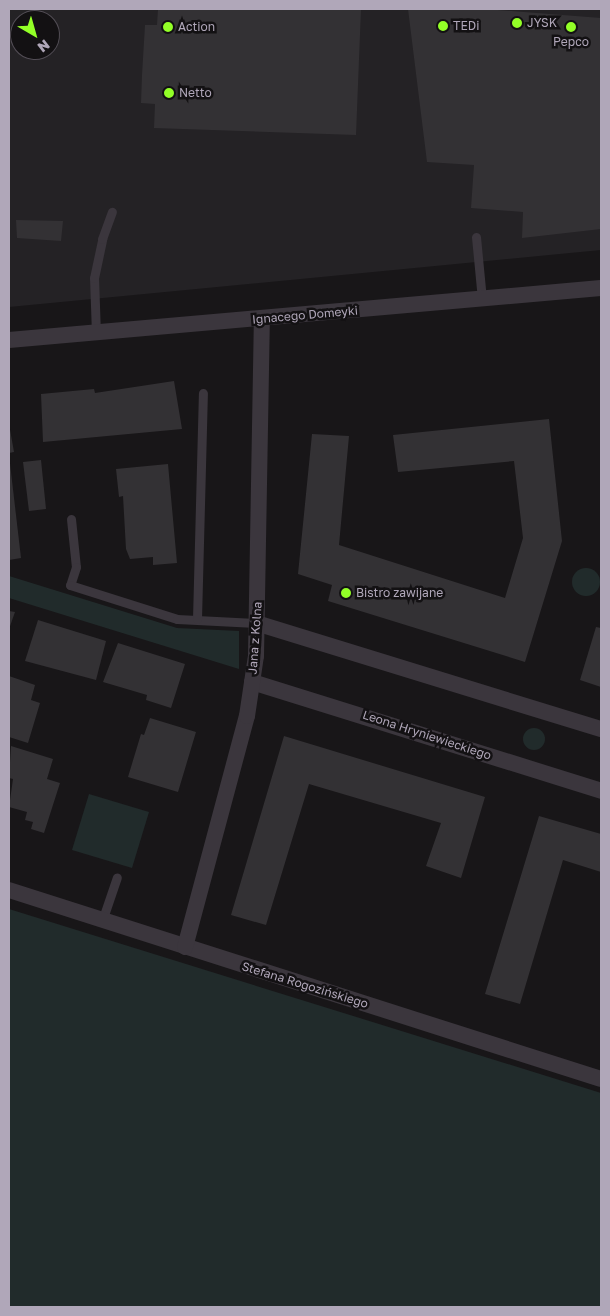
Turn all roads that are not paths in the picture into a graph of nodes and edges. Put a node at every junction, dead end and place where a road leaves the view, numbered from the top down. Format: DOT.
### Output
graph roads {
  1 [pos="112,212"];
  2 [pos="476,237"];
  3 [pos="601,288"];
  4 [pos="482,299"];
  5 [pos="262,320"];
  6 [pos="96,334"];
  7 [pos="9,340"];
  8 [pos="203,393"];
  9 [pos="71,519"];
  10 [pos="197,619"];
  11 [pos="256,623"];
  12 [pos="252,682"];
  13 [pos="601,729"];
  14 [pos="601,791"];
  15 [pos="117,877"];
  16 [pos="9,890"];
  17 [pos="102,921"];
  18 [pos="185,947"];
  19 [pos="601,1079"];
  1 -- 6 [label="lane"];
  2 -- 4 [label="lane"];
  3 -- 4 [label="street, Ignacego Domeyki"];
  4 -- 5 [label="street, Ignacego Domeyki"];
  5 -- 6 [label="street, Ignacego Domeyki"];
  5 -- 11 [label="street, Jana z Kolna"];
  6 -- 7 [label="street, Ignacego Domeyki"];
  8 -- 10 [label="lane"];
  9 -- 10 [label="lane"];
  10 -- 11 [label="lane"];
  11 -- 12 [label="street, Jana z Kolna"];
  11 -- 13 [label="street"];
  12 -- 14 [label="street, Leona Hryniewieckiego"];
  12 -- 18 [label="street, Jana z Kolna"];
  15 -- 17 [label="lane"];
  16 -- 17 [label="street, Stefana Rogozińskiego"];
  17 -- 18 [label="street, Stefana Rogozińskiego"];
  18 -- 19 [label="street, Stefana Rogozińskiego"];
}
